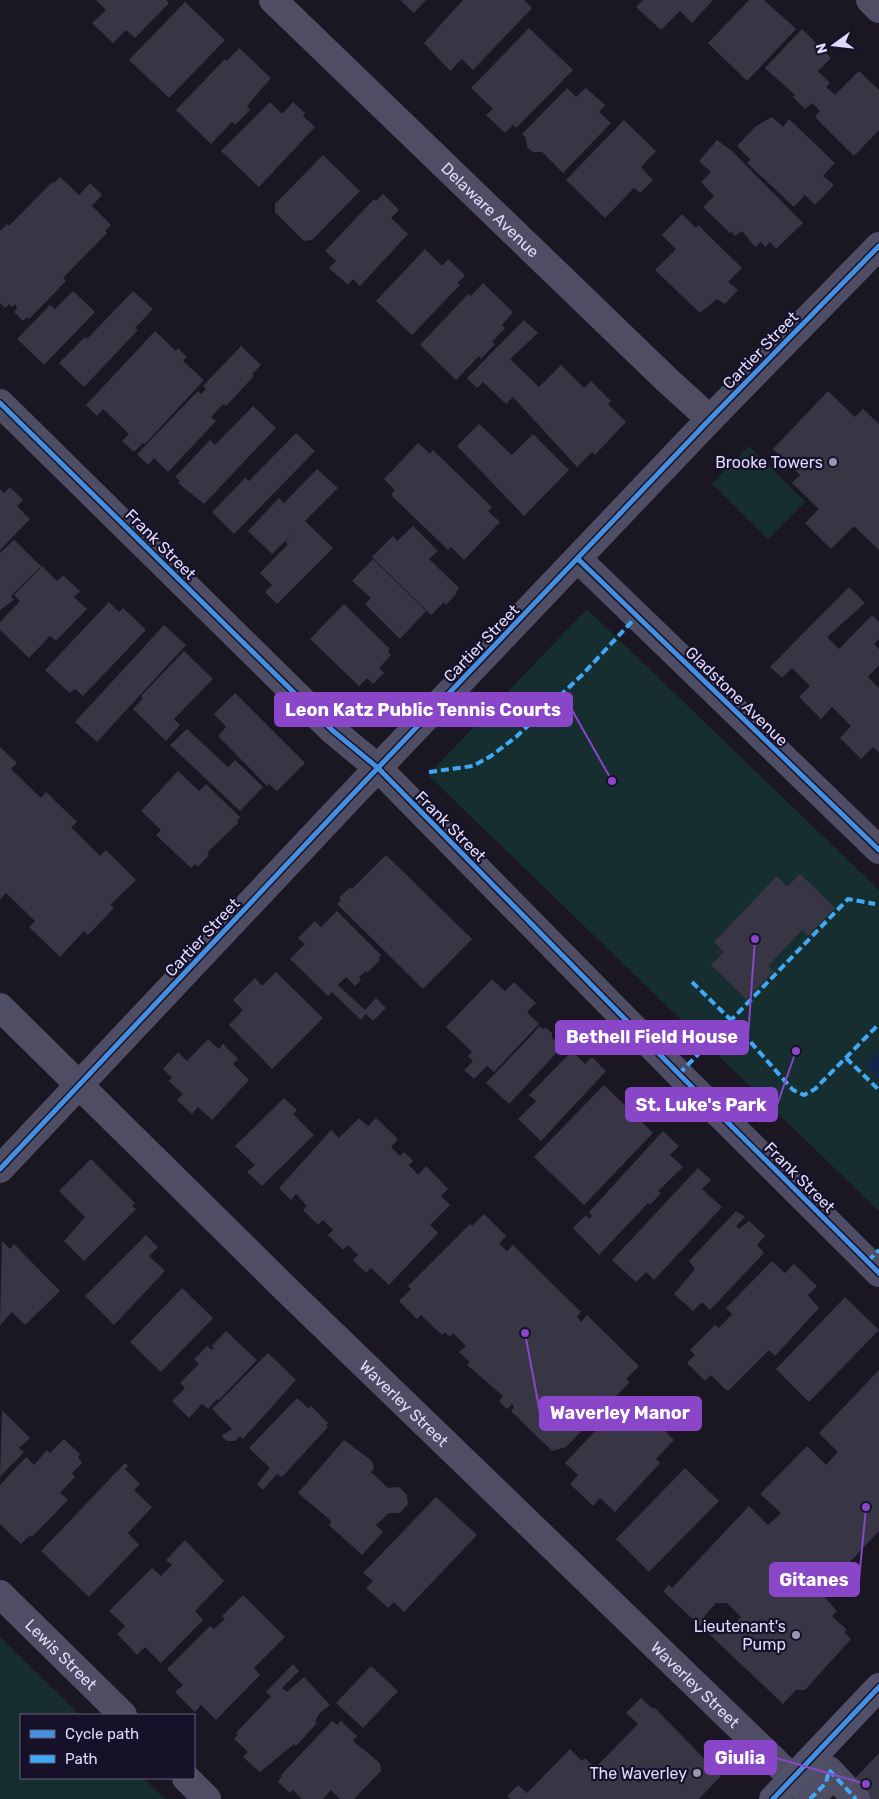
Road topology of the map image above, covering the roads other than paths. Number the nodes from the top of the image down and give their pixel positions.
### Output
1 (273, 0) edge
2 (870, 0) edge
3 (879, 9) edge
4 (879, 246) edge
5 (869, 273) edge
6 (0, 403) edge
7 (710, 419) junction
8 (578, 559) junction
9 (378, 768) junction
10 (879, 850) edge
11 (0, 1007) edge
12 (81, 1085) junction
13 (0, 1169) edge
14 (879, 1272) edge
15 (0, 1594) edge
16 (879, 1687) edge
17 (122, 1714) edge
18 (793, 1778) junction
19 (187, 1779) edge
20 (812, 1798) edge
21 (208, 1799) edge
22 (773, 1799) edge
23 (856, 1799) edge

1 - 7 street, Delaware Avenue
2 - 3 street
4 - 5 street, Cartier Street
5 - 7 street, Cartier Street
6 - 9 street, Frank Street
7 - 8 street, Cartier Street
8 - 9 street, Cartier Street
8 - 10 street, Gladstone Avenue
9 - 12 street, Cartier Street
9 - 14 street, Frank Street
11 - 12 street, Waverley Street
12 - 13 street, Cartier Street
12 - 18 street, Waverley Street
15 - 17 street, Lewis Street
16 - 18 main road
18 - 20 street, Waverley Street
18 - 22 main road
19 - 21 street
20 - 23 street, Waverley Street

